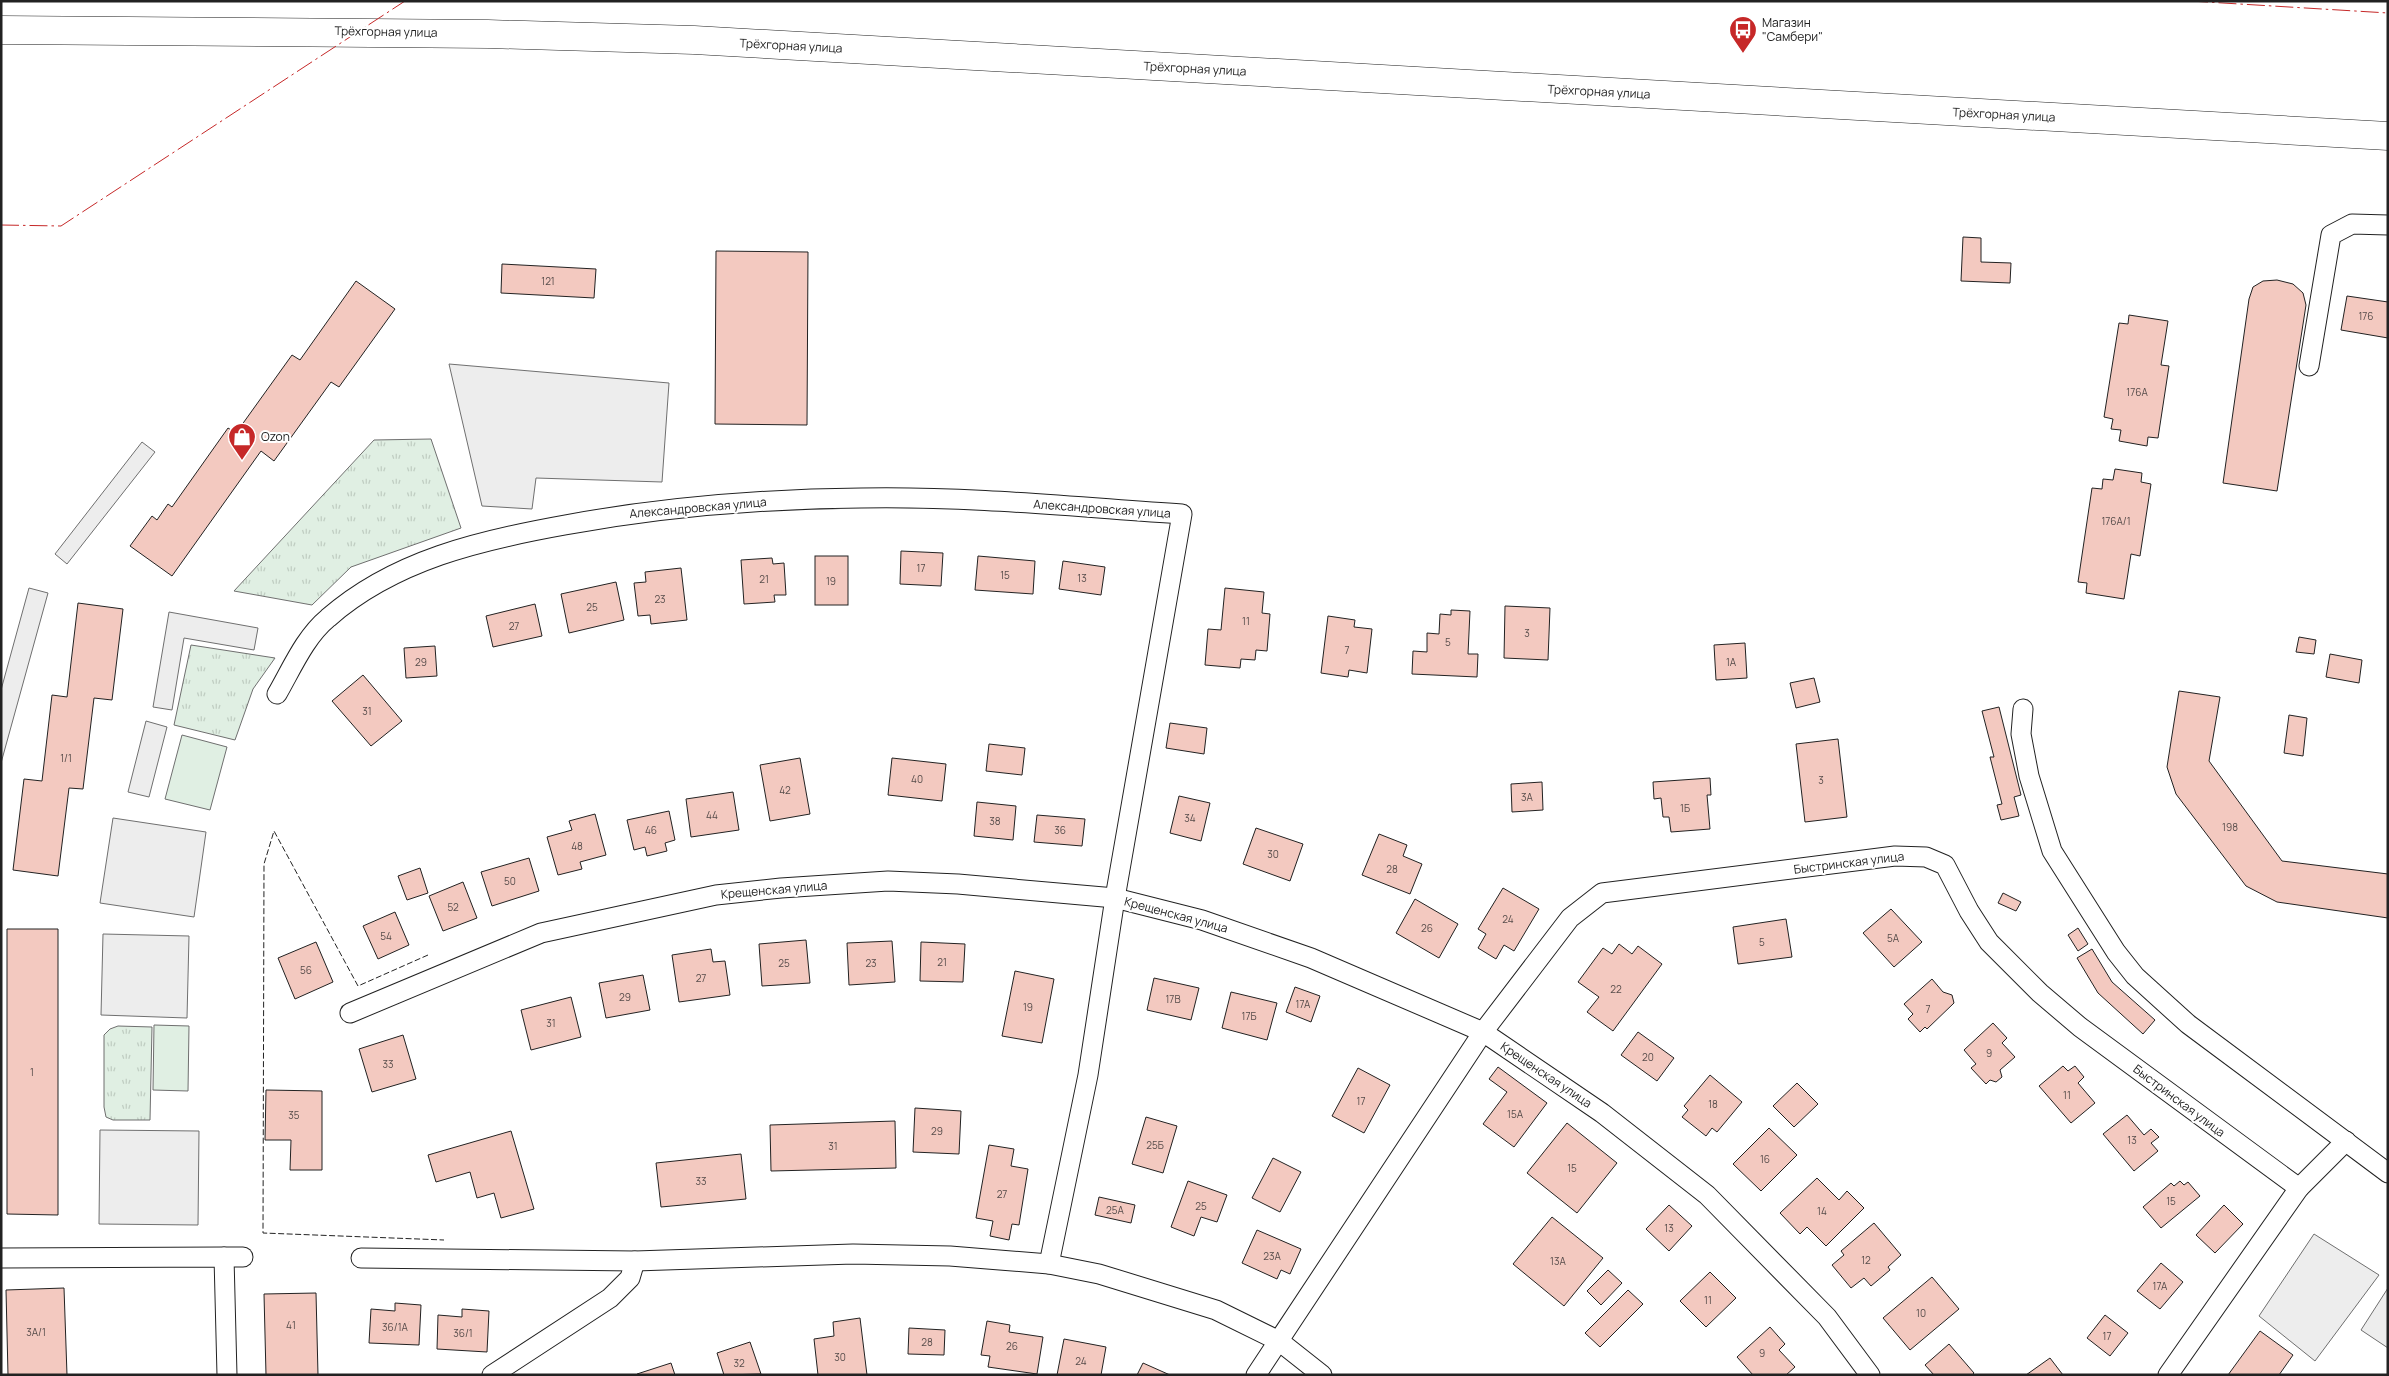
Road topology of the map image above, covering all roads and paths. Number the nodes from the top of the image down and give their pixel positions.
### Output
1 (1, 30) edge
2 (2388, 136) edge
3 (2388, 225) edge
4 (2309, 366) dead end
5 (276, 694) dead end
6 (2023, 709) dead end
7 (1115, 898) junction
8 (350, 1013) dead end
9 (1483, 1032) junction
10 (2346, 1140) junction
11 (2388, 1172) edge
12 (2299, 1188) junction
13 (1, 1258) edge
14 (361, 1258) dead end
15 (635, 1261) junction
16 (1049, 1264) junction
17 (1279, 1341) junction
18 (227, 1375) edge
19 (492, 1375) edge
20 (1256, 1375) edge
21 (1322, 1375) edge
22 (1870, 1375) edge
23 (2168, 1375) edge

1 - 2 highway, Трёхгорная улица
3 - 4 street
5 - 7 street, Александровская улица
6 - 10 street
7 - 8 street, Крещенская улица
7 - 9 street, Крещенская улица
7 - 16 street
9 - 12 street, Быстринская улица
9 - 17 street, Быстринская улица
9 - 22 street, Крещенская улица
10 - 11 street
10 - 12 street
12 - 23 street
13 - 18 street
14 - 15 street
15 - 16 street
15 - 19 street
16 - 17 street
17 - 20 street, Быстринская улица
17 - 21 street

